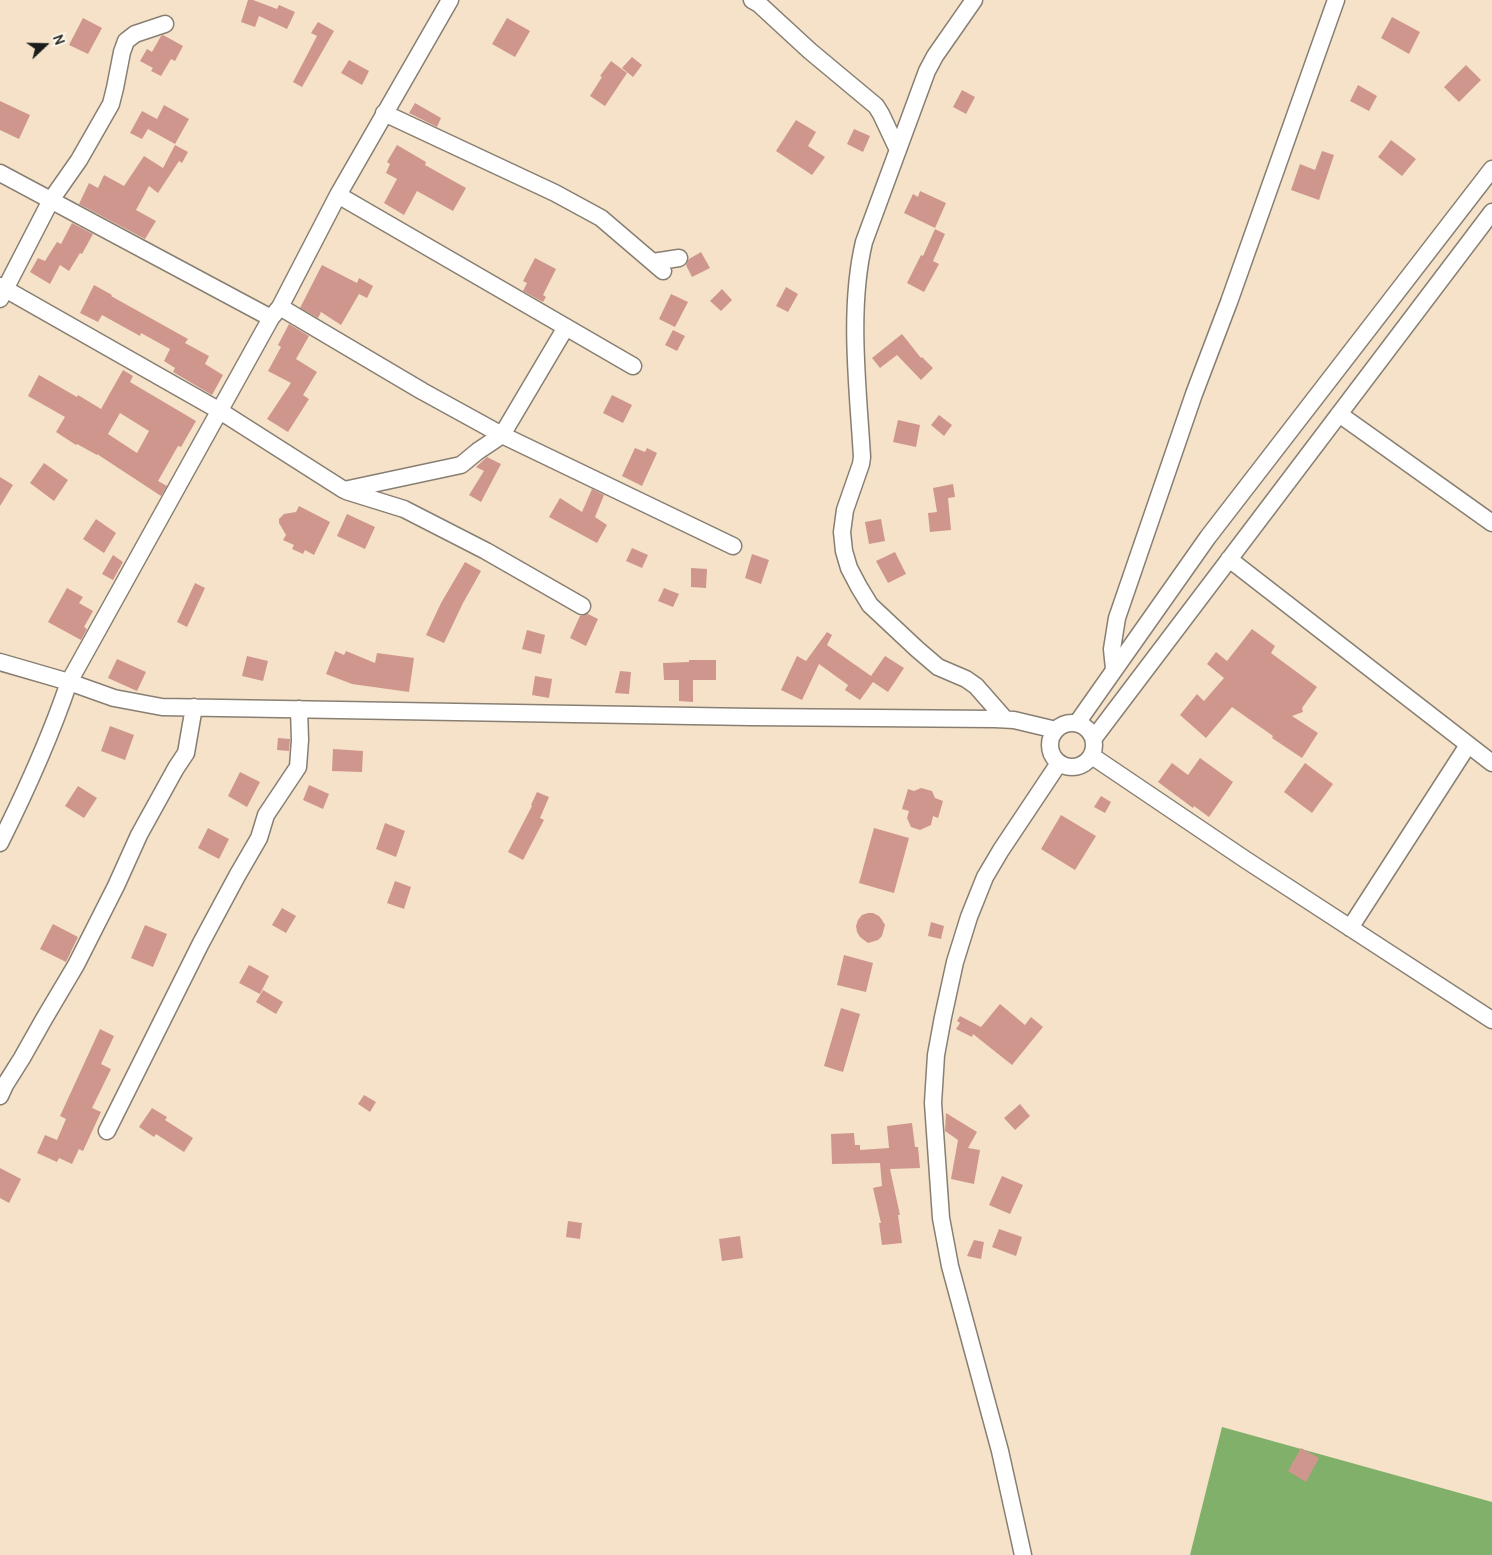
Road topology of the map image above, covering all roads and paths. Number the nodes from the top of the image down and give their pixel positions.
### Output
1 (450, 0) edge
2 (974, 0) edge
3 (1336, 0) edge
4 (757, 1) edge
5 (165, 24) dead end
6 (384, 114) junction
7 (898, 150) junction
8 (1492, 169) edge
9 (0, 173) edge
10 (338, 195) junction
11 (51, 200) junction
12 (1492, 212) edge
13 (679, 258) dead end
14 (2, 291) edge
15 (276, 313) junction
16 (566, 327) junction
17 (633, 366) dead end
18 (220, 411) junction
19 (1339, 414) junction
20 (502, 435) junction
21 (344, 490) junction
22 (1492, 523) edge
23 (733, 546) dead end
24 (1229, 559) junction
25 (582, 606) dead end
26 (0, 662) edge
27 (1114, 669) junction
28 (70, 682) junction
29 (194, 707) junction
30 (299, 709) junction
31 (1005, 719) junction
32 (1077, 723) junction
33 (1056, 730) junction
34 (1094, 738) junction
35 (1468, 745) junction
36 (1092, 756) junction
37 (1059, 763) junction
38 (1492, 764) edge
39 (0, 844) edge
40 (1350, 928) junction
41 (1492, 1020) edge
42 (0, 1096) edge
43 (107, 1130) dead end
44 (1022, 1555) edge

1 - 6 street
2 - 7 street
3 - 27 street
4 - 7 street
5 - 11 street
6 - 10 street
6 - 13 street
7 - 31 street
8 - 27 street
9 - 11 street
10 - 15 street
10 - 16 street
11 - 14 street
11 - 15 street
12 - 19 street
14 - 18 street
15 - 18 street
15 - 20 street
16 - 17 street
16 - 20 street
18 - 21 street
18 - 28 street
19 - 22 street
19 - 24 street
20 - 21 street
20 - 23 street
21 - 25 street
24 - 34 street
24 - 35 street
26 - 28 street
27 - 32 street
28 - 29 street
28 - 39 street
29 - 30 street
29 - 42 street
30 - 31 street
30 - 43 street
31 - 33 street
32 - 33 street
32 - 34 street
33 - 37 street
34 - 36 street
35 - 38 street
35 - 40 street
36 - 37 street
36 - 40 street
37 - 44 street
40 - 41 street

